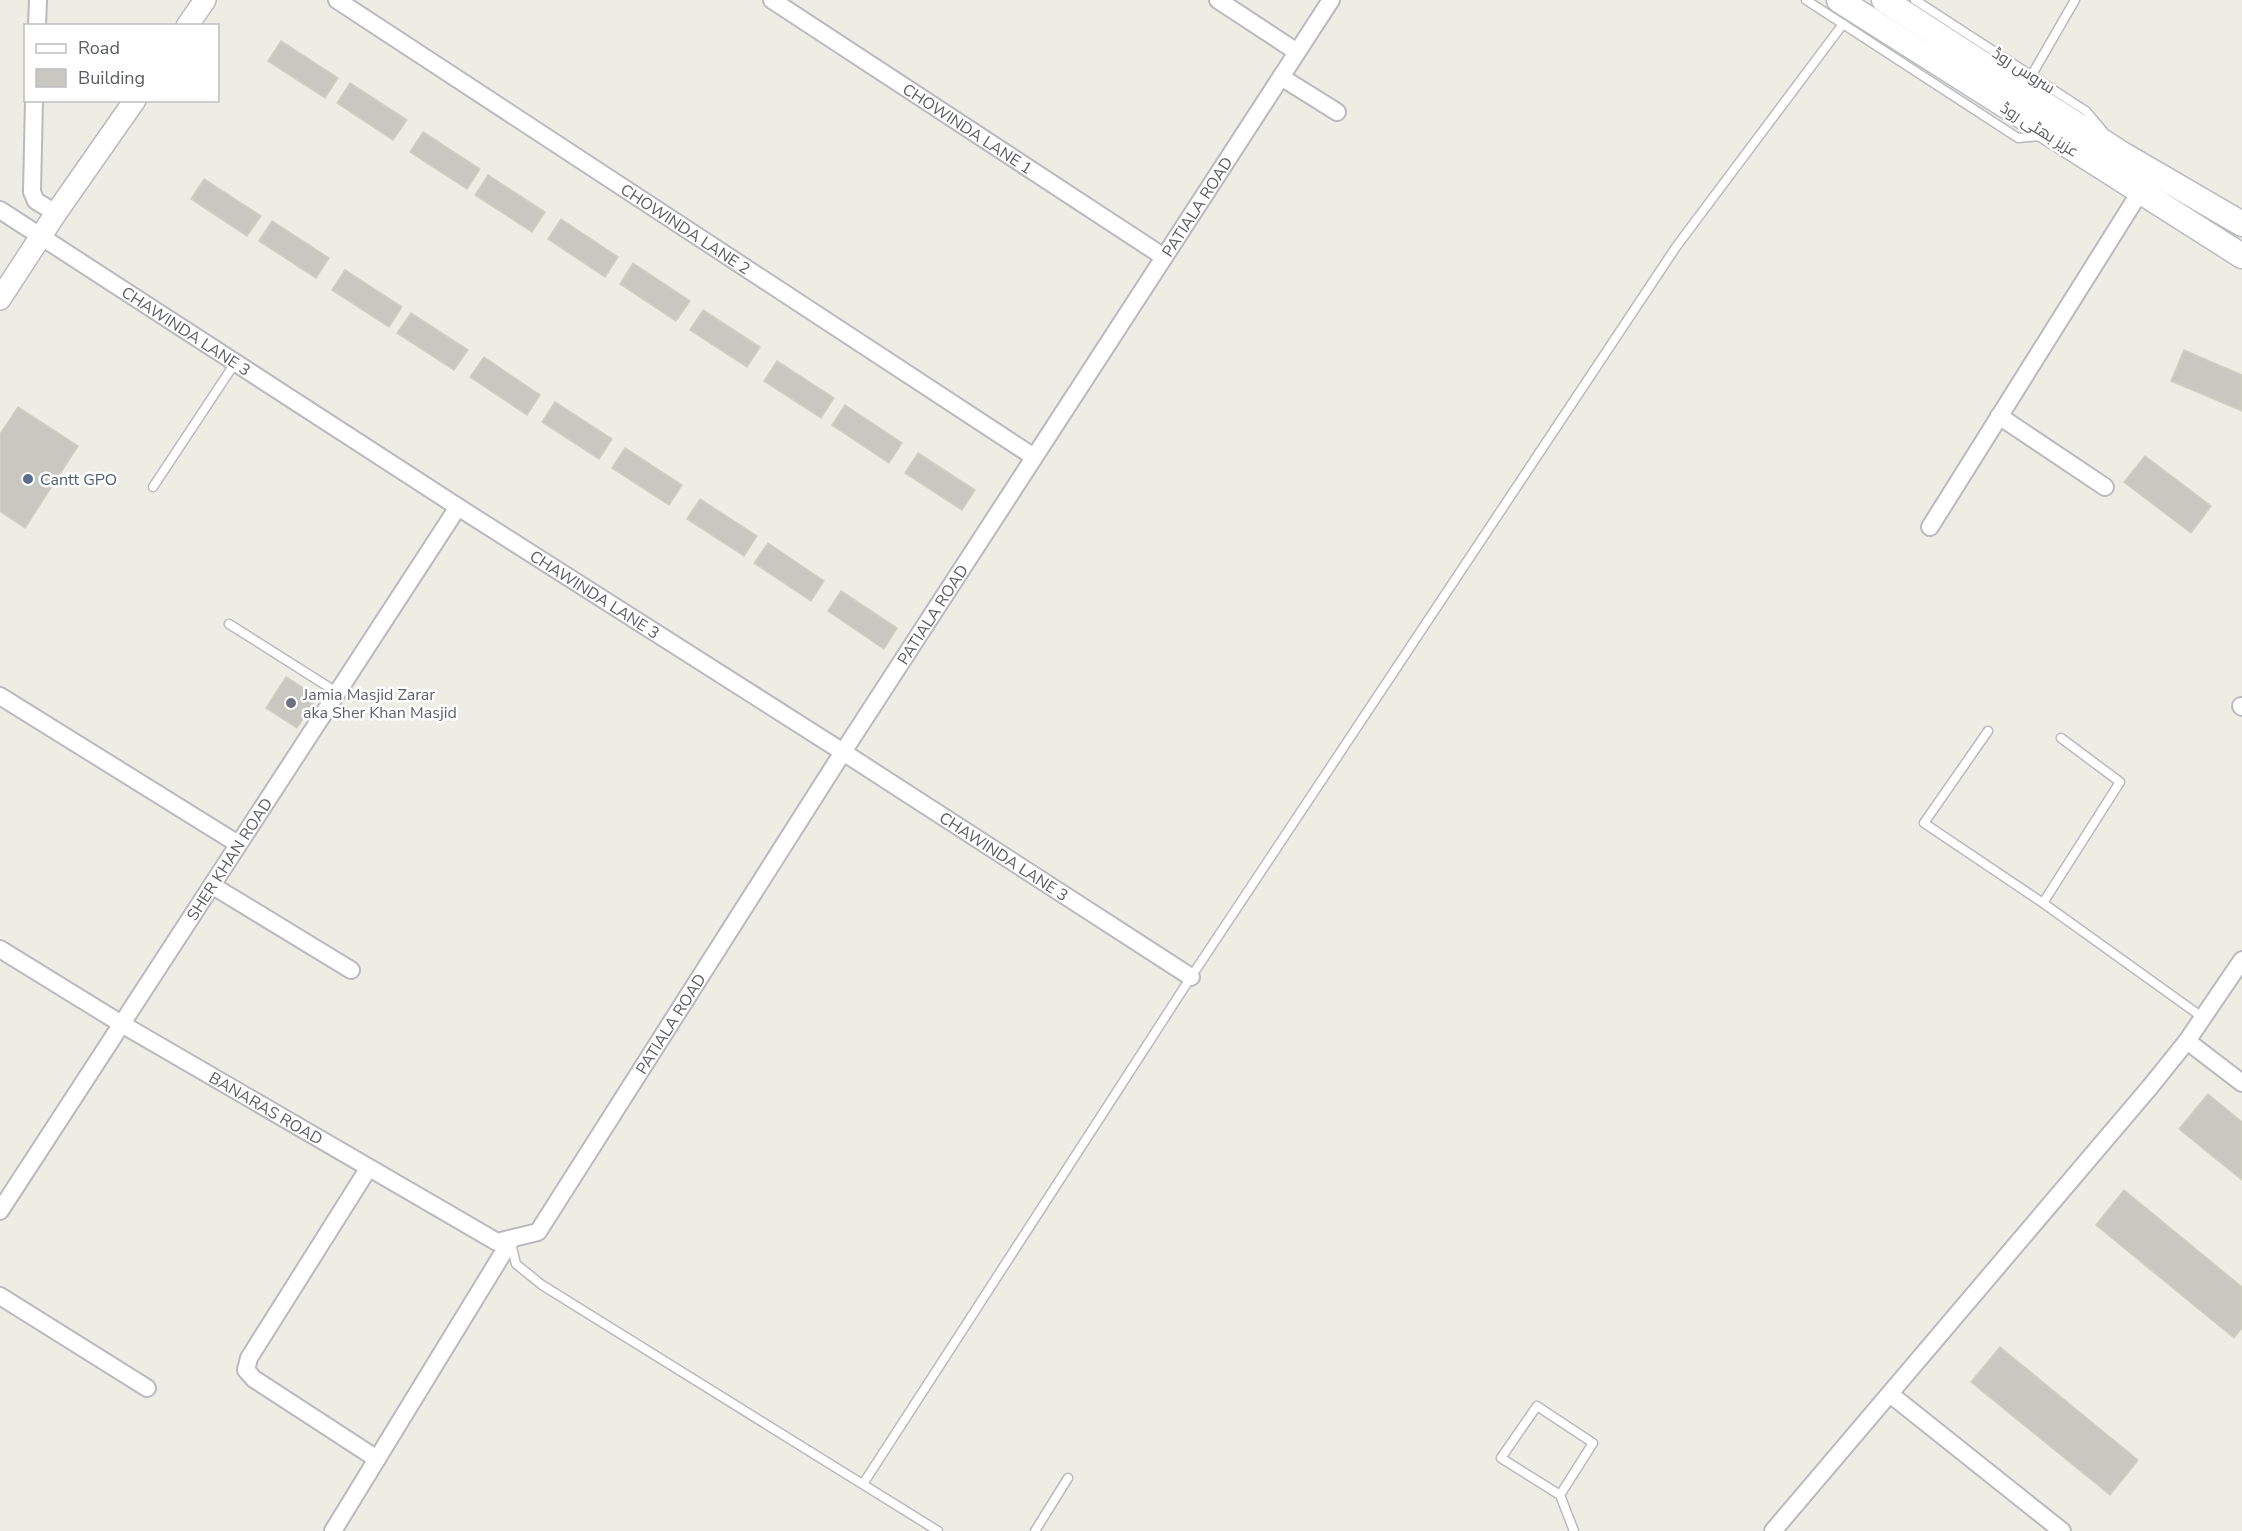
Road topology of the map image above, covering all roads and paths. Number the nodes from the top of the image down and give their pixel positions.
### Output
1 (38, 0) edge
2 (205, 0) edge
3 (337, 0) edge
4 (772, 0) edge
5 (1218, 0) edge
6 (1331, 0) edge
7 (1806, 0) edge
8 (1839, 0) edge
9 (1884, 0) edge
10 (1915, 0) edge
11 (2074, 0) edge
12 (37, 24) edge
13 (188, 24) edge
14 (1844, 24) junction
15 (1297, 52) junction
16 (1281, 77) junction
17 (2027, 82) junction
18 (34, 102) edge
19 (134, 102) edge
20 (1337, 112) dead end
21 (2048, 135) junction
22 (2140, 192) junction
23 (0, 210) edge
24 (56, 213) junction
25 (2242, 224) edge
26 (42, 237) junction
27 (2242, 256) edge
28 (1164, 257) junction
29 (0, 299) edge
30 (235, 363) junction
31 (1999, 416) junction
32 (1034, 457) junction
33 (153, 487) dead end
34 (2104, 487) dead end
35 (458, 507) junction
36 (1930, 527) dead end
37 (229, 624) dead end
38 (338, 693) junction
39 (0, 696) edge
40 (1988, 731) dead end
41 (2061, 738) dead end
42 (843, 752) junction
43 (238, 844) junction
44 (213, 886) junction
45 (2043, 903) junction
46 (0, 949) edge
47 (2242, 960) edge
48 (351, 970) dead end
49 (1191, 977) junction
50 (2202, 1017) junction
51 (120, 1023) junction
52 (2187, 1041) junction
53 (2242, 1083) edge
54 (368, 1169) junction
55 (0, 1210) edge
56 (538, 1232) joint
57 (511, 1240) junction
58 (0, 1296) edge
59 (147, 1388) dead end
60 (1890, 1394) junction
61 (377, 1459) junction
62 (1068, 1478) dead end
63 (863, 1484) junction
64 (1560, 1495) junction
65 (333, 1531) edge
66 (938, 1531) edge
67 (1035, 1531) edge
68 (1574, 1531) edge
69 (1773, 1531) edge
70 (2062, 1531) edge

1 - 12 street
2 - 13 street
3 - 32 street, CHOWINDA LANE 2
4 - 28 street, CHOWINDA LANE 1
5 - 15 street
6 - 15 street, PATIALA ROAD
7 - 14 lane
8 - 21 main road, عزیز بھٹی روڈ
9 - 17 main road, عزیز بھٹی روڈ
10 - 17 lane, سروس روڈ
11 - 17 lane
14 - 21 lane
14 - 49 lane
15 - 16 street, PATIALA ROAD
16 - 20 street
16 - 28 street, PATIALA ROAD
17 - 25 main road, عزیز بھٹی روڈ
18 - 24 street
19 - 24 street
21 - 22 main road, عزیز بھٹی روڈ
22 - 27 main road, عزیز بھٹی روڈ
22 - 31 street
23 - 26 street, CHAWINDA LANE 3
24 - 26 street
26 - 29 street
26 - 30 street, CHAWINDA LANE 3
28 - 32 street, PATIALA ROAD
30 - 33 lane
30 - 35 street, CHAWINDA LANE 3
31 - 34 street
31 - 36 street
32 - 42 street, PATIALA ROAD
35 - 38 street, SHER KHAN ROAD
35 - 42 street, CHAWINDA LANE 3
37 - 38 lane
38 - 43 street, SHER KHAN ROAD
39 - 43 street
40 - 45 lane
41 - 45 lane
42 - 49 street, CHAWINDA LANE 3
42 - 56 street, PATIALA ROAD
43 - 44 street, SHER KHAN ROAD
44 - 48 street
44 - 51 street, SHER KHAN ROAD
45 - 50 lane
46 - 51 street, BANARAS ROAD
47 - 50 street
49 - 63 lane
50 - 52 street
51 - 54 street, BANARAS ROAD
51 - 55 street, SHER KHAN ROAD
52 - 53 street
52 - 60 street
54 - 57 street, BANARAS ROAD
54 - 61 street
56 - 57 street, BANARAS ROAD
57 - 61 street
57 - 63 lane
58 - 59 street
60 - 69 street
60 - 70 street
61 - 65 street
62 - 67 lane
63 - 66 lane
64 - 64 lane
64 - 68 lane

